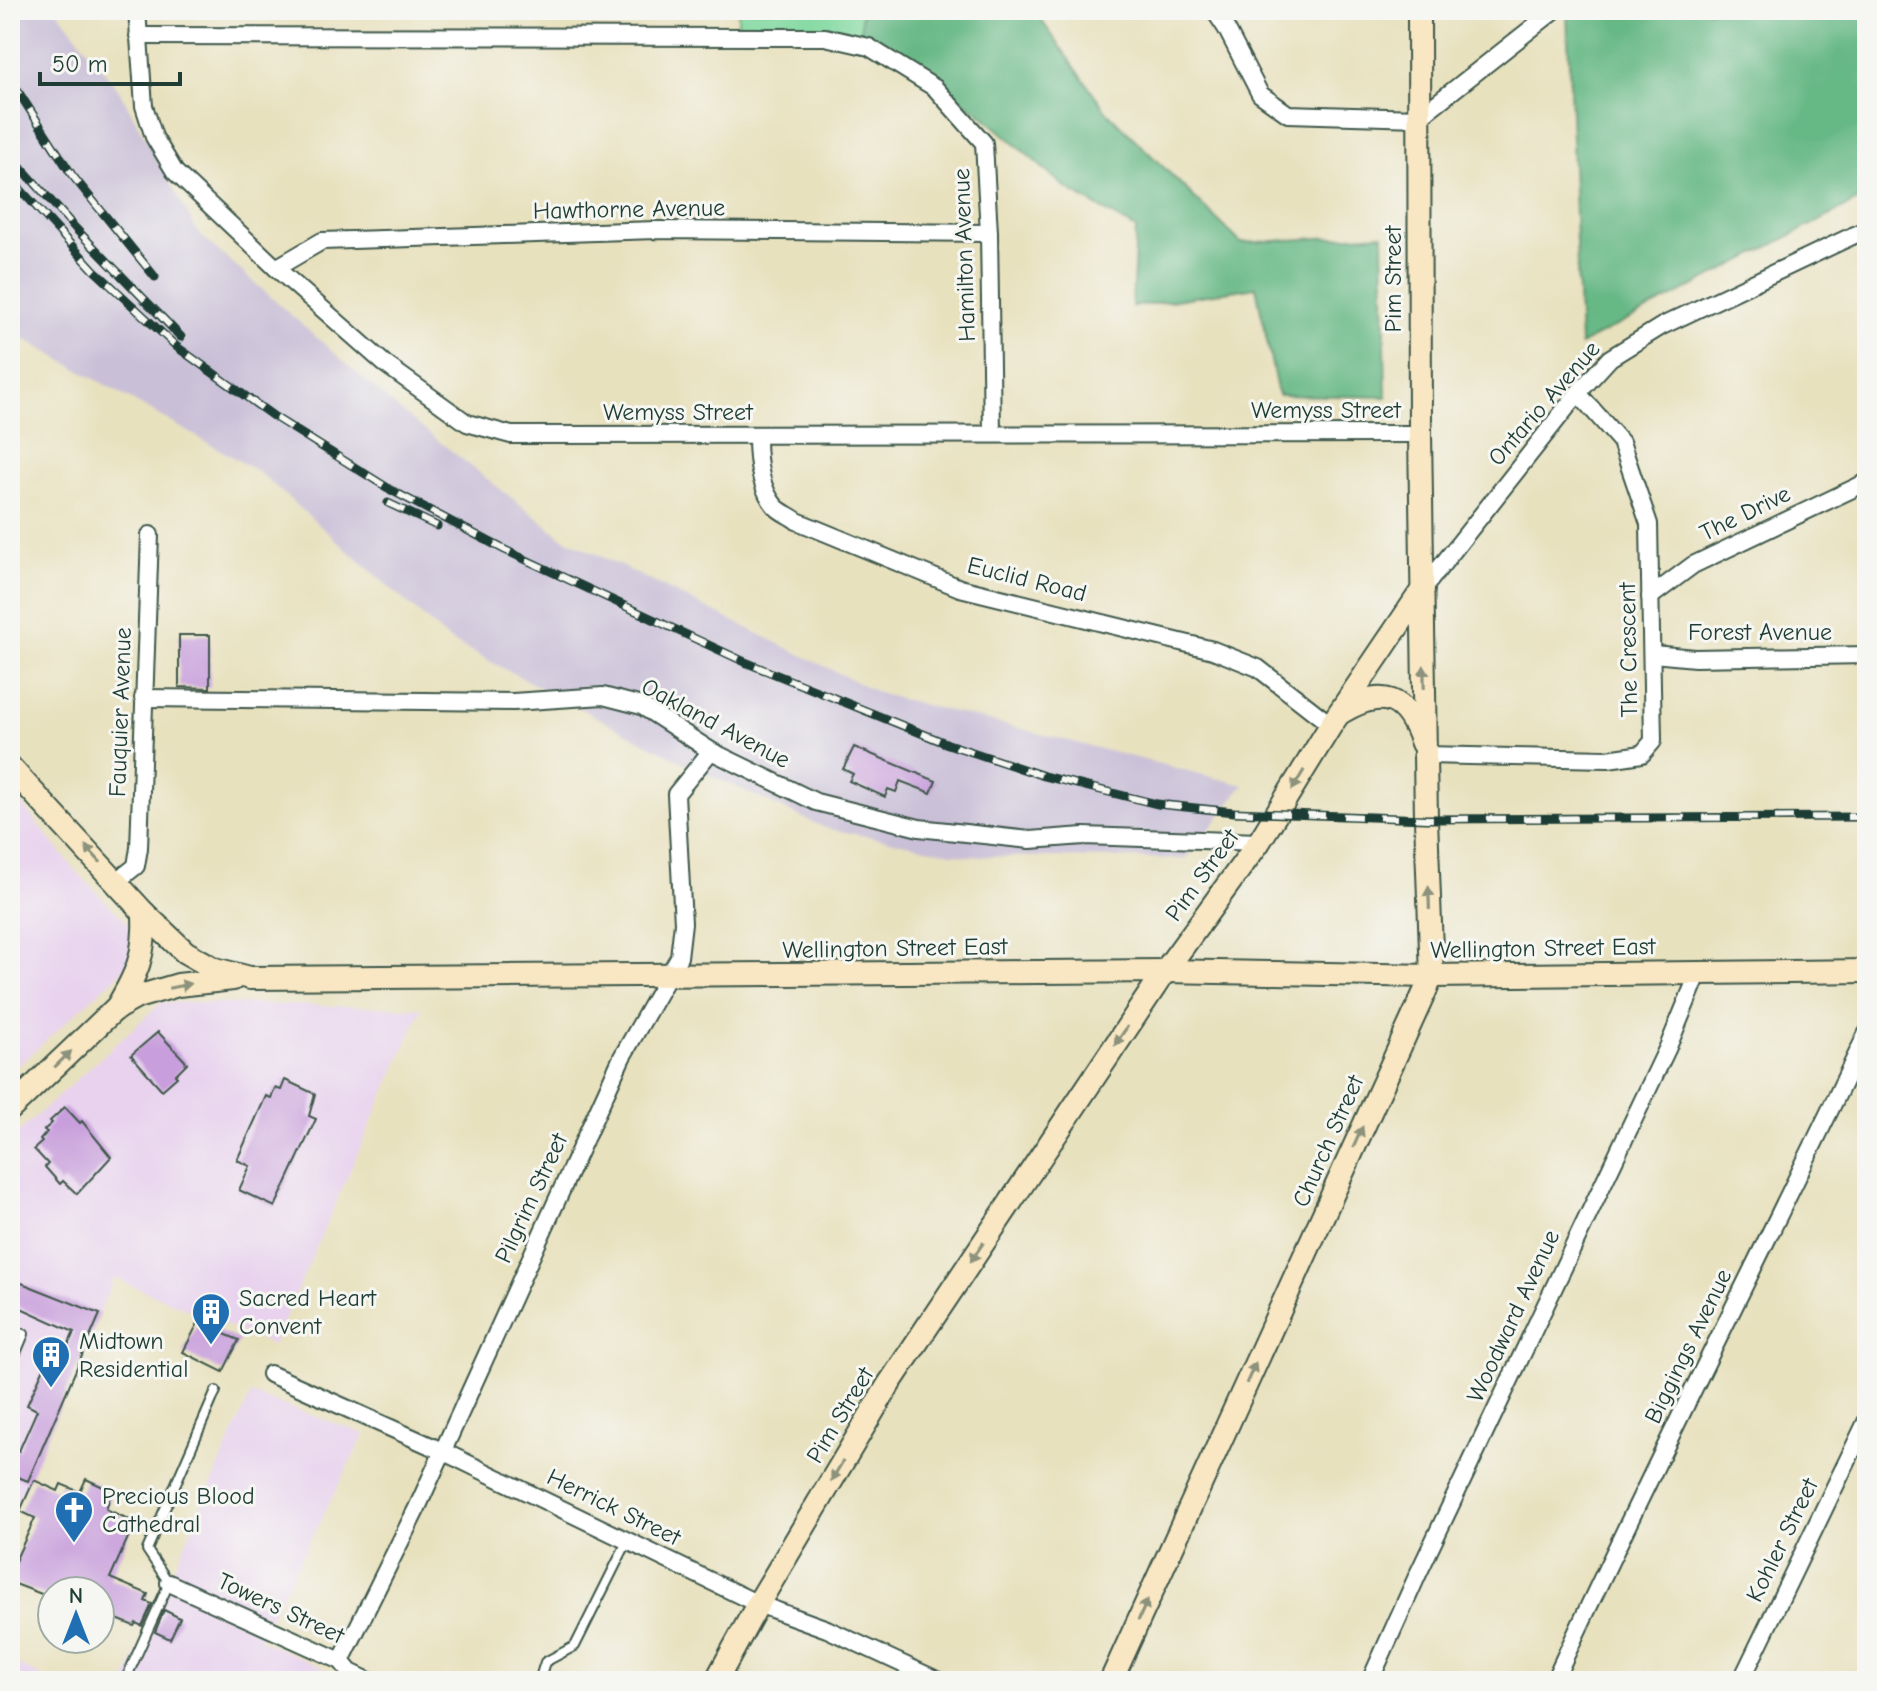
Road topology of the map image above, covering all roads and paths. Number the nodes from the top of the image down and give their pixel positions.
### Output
1 (137, 10) edge
2 (1214, 10) edge
3 (1419, 10) edge
4 (1555, 10) edge
5 (138, 36) junction
6 (1418, 118) junction
7 (1867, 229) edge
8 (989, 233) junction
9 (276, 268) junction
10 (1578, 393) junction
11 (992, 434) junction
12 (1420, 434) junction
13 (757, 437) junction
14 (1867, 482) edge
15 (150, 535) dead end
16 (1423, 589) junction
17 (1650, 597) junction
18 (1653, 654) junction
19 (1867, 655) edge
20 (143, 698) junction
21 (1335, 719) junction
22 (711, 751) junction
23 (1426, 755) junction
24 (10, 767) edge
25 (1259, 842) junction
26 (117, 881) junction
27 (144, 913) junction
28 (1165, 971) junction
29 (1867, 971) edge
30 (1699, 972) junction
31 (666, 976) junction
32 (1432, 976) junction
33 (250, 978) junction
34 (115, 1009) junction
35 (1867, 1033) edge
36 (10, 1109) edge
37 (10, 1329) edge
38 (10, 1367) edge
39 (270, 1374) dead end
40 (216, 1391) dead end
41 (1867, 1420) edge
42 (442, 1451) junction
43 (628, 1540) junction
44 (169, 1583) junction
45 (758, 1604) junction
46 (346, 1671) edge
47 (125, 1681) edge
48 (369, 1681) edge
49 (539, 1681) edge
50 (716, 1681) edge
51 (939, 1681) edge
52 (1111, 1681) edge
53 (1370, 1681) edge
54 (1554, 1681) edge
55 (1741, 1681) edge

1 - 5 street
2 - 6 street
3 - 6 main road, Pim Street
4 - 6 street
5 - 8 street, Hamilton Avenue
5 - 9 street, Wemyss Street
6 - 12 main road, Pim Street
7 - 10 street, Ontario Avenue
8 - 9 street, Hawthorne Avenue
8 - 11 street, Hamilton Avenue
9 - 13 street, Wemyss Street
10 - 16 street, Ontario Avenue
10 - 17 street, The Crescent
11 - 12 street, Wemyss Street
11 - 13 street, Wemyss Street
12 - 16 main road, Pim Street
13 - 21 street, Euclid Road
14 - 17 street, The Drive
15 - 20 street, Fauquier Avenue
16 - 21 main road, Pim Street
23 -> 16 main road, Church Street
17 - 18 street, The Crescent
18 - 19 street, Forest Avenue
18 - 23 street, The Crescent
20 - 22 street, Oakland Avenue
20 - 26 street, Fauquier Avenue
21 - 23 main road
21 -> 25 main road, Pim Street
22 - 25 street, Oakland Avenue
22 - 31 street, Pilgrim Street
32 -> 23 main road, Church Street
26 -> 24 main road, Wellington Street East
25 - 28 main road, Pim Street
26 - 27 main road, Wellington Street East
27 - 33 main road, Wellington Street East
27 - 34 main road
28 - 31 main road, Wellington Street East
28 - 32 main road, Wellington Street East
28 -> 45 main road, Pim Street
29 - 30 main road, Wellington Street East
30 - 32 main road, Wellington Street East
30 - 53 street, Woodward Avenue
31 - 33 main road, Wellington Street East
31 - 42 street, Pilgrim Street
52 -> 32 main road, Church Street
34 -> 33 main road
36 -> 34 main road
35 - 54 street, Biggings Avenue
37 - 38 lane
39 - 42 street, Herrick Street
40 - 44 lane
41 - 55 street, Kohler Street
42 - 43 street, Herrick Street
42 - 46 street, Pilgrim Street
43 - 45 street, Herrick Street
43 - 49 lane
44 - 46 street, Towers Street
44 - 47 lane
45 - 50 main road, Pim Street
45 - 51 street, Herrick Street
46 - 48 street, Towers Street

